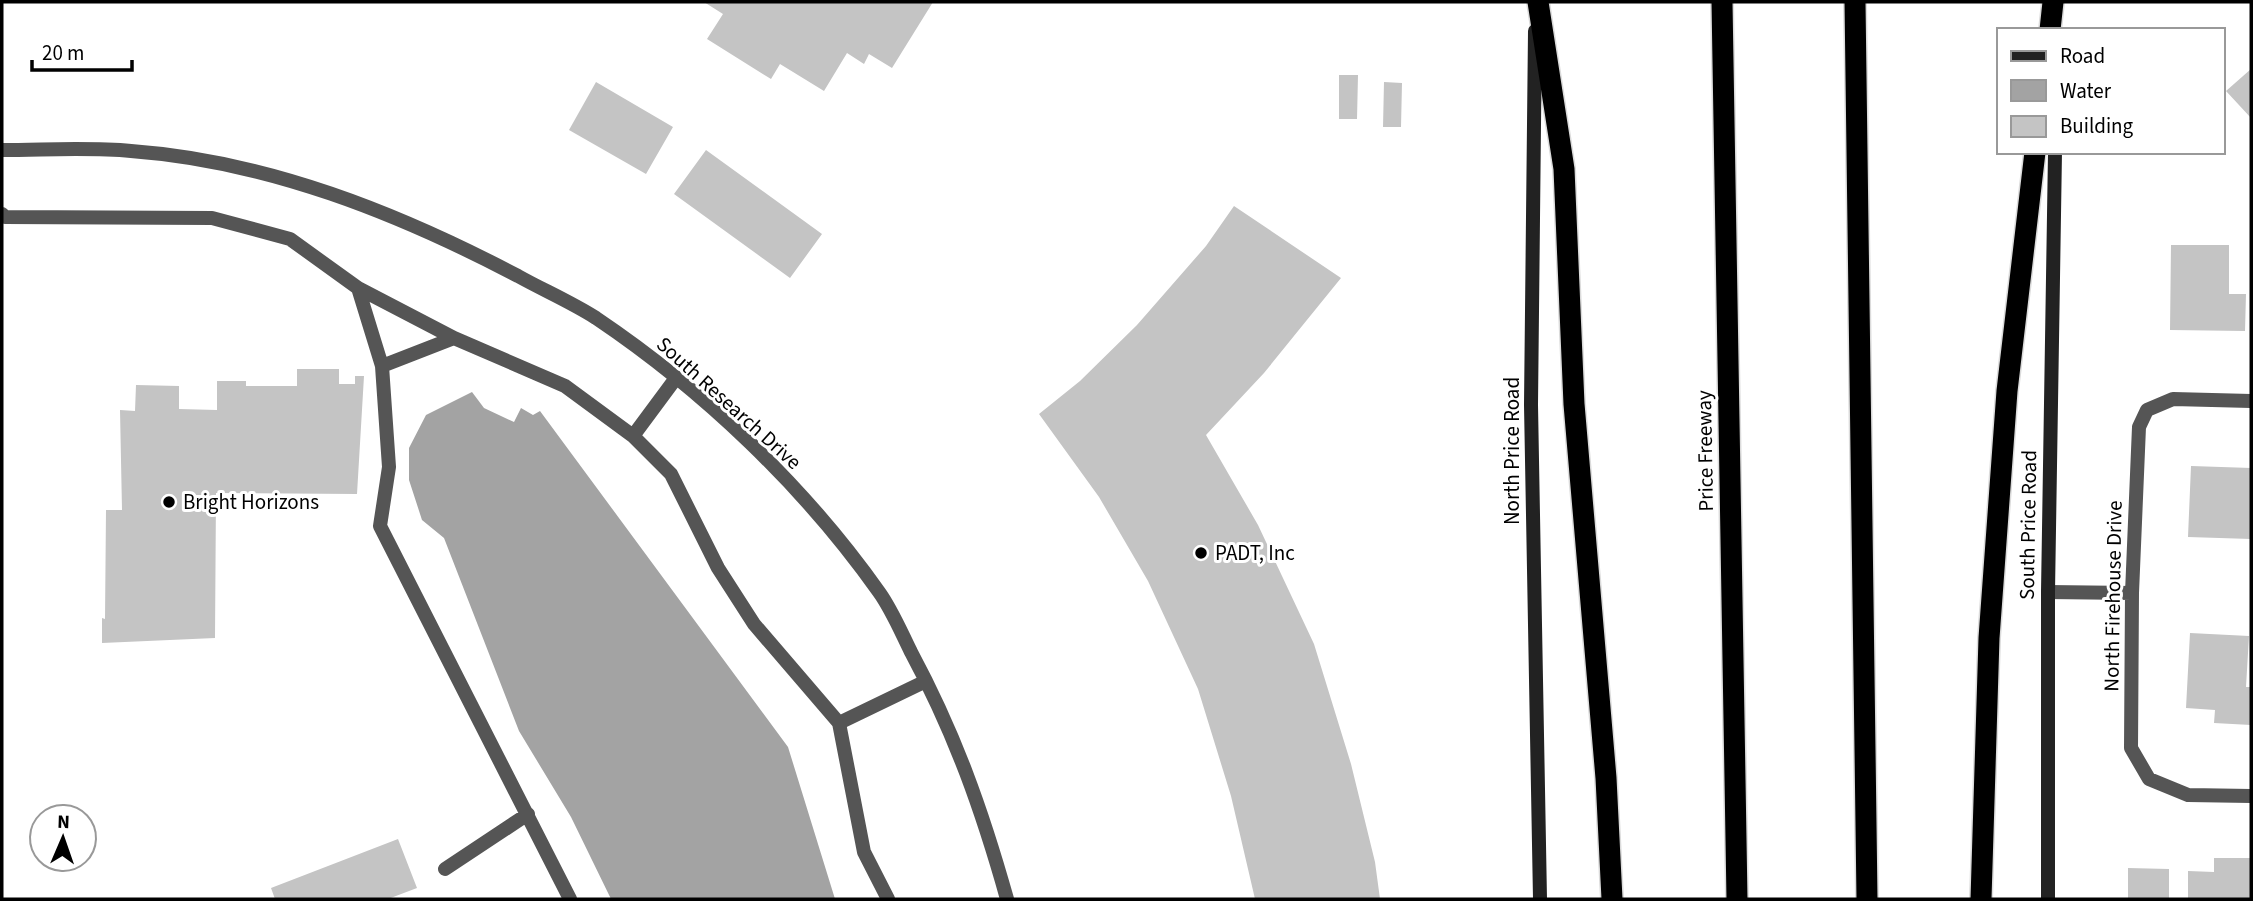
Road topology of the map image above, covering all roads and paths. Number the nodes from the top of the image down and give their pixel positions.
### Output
1 (1537, 2) edge
2 (1722, 2) edge
3 (1856, 2) edge
4 (2053, 2) edge
5 (2051, 28) edge
6 (2, 150) edge
7 (2035, 154) edge
8 (2055, 154) edge
9 (2, 214) edge
10 (358, 288) junction
11 (454, 338) junction
12 (382, 366) junction
13 (676, 378) junction
14 (2251, 401) edge
15 (633, 436) junction
16 (2048, 592) junction
17 (2132, 593) junction
18 (926, 681) junction
19 (839, 723) junction
20 (2251, 796) edge
21 (528, 814) junction
22 (445, 869) dead end
23 (570, 899) edge
24 (888, 899) edge
25 (1007, 899) edge
26 (1540, 899) edge
27 (1612, 899) edge
28 (1737, 899) edge
29 (1867, 899) edge
30 (1981, 899) edge
31 (2048, 899) edge

1 - 26 main road, North Price Road
1 - 27 highway
2 - 28 highway, Price Freeway
3 - 29 highway
4 - 5 highway
6 - 13 street, South Research Drive
7 - 30 highway
8 - 16 main road, South Price Road
9 - 10 street
10 - 11 street
10 - 12 street
11 - 12 street
11 - 15 street
12 - 21 street
13 - 15 street
13 - 18 street, South Research Drive
14 - 17 street, North Firehouse Drive
15 - 19 street
16 - 17 street
16 - 31 main road, South Price Road
17 - 20 street, North Firehouse Drive
18 - 19 street
18 - 25 street, South Research Drive
19 - 24 street
21 - 22 street
21 - 23 street

